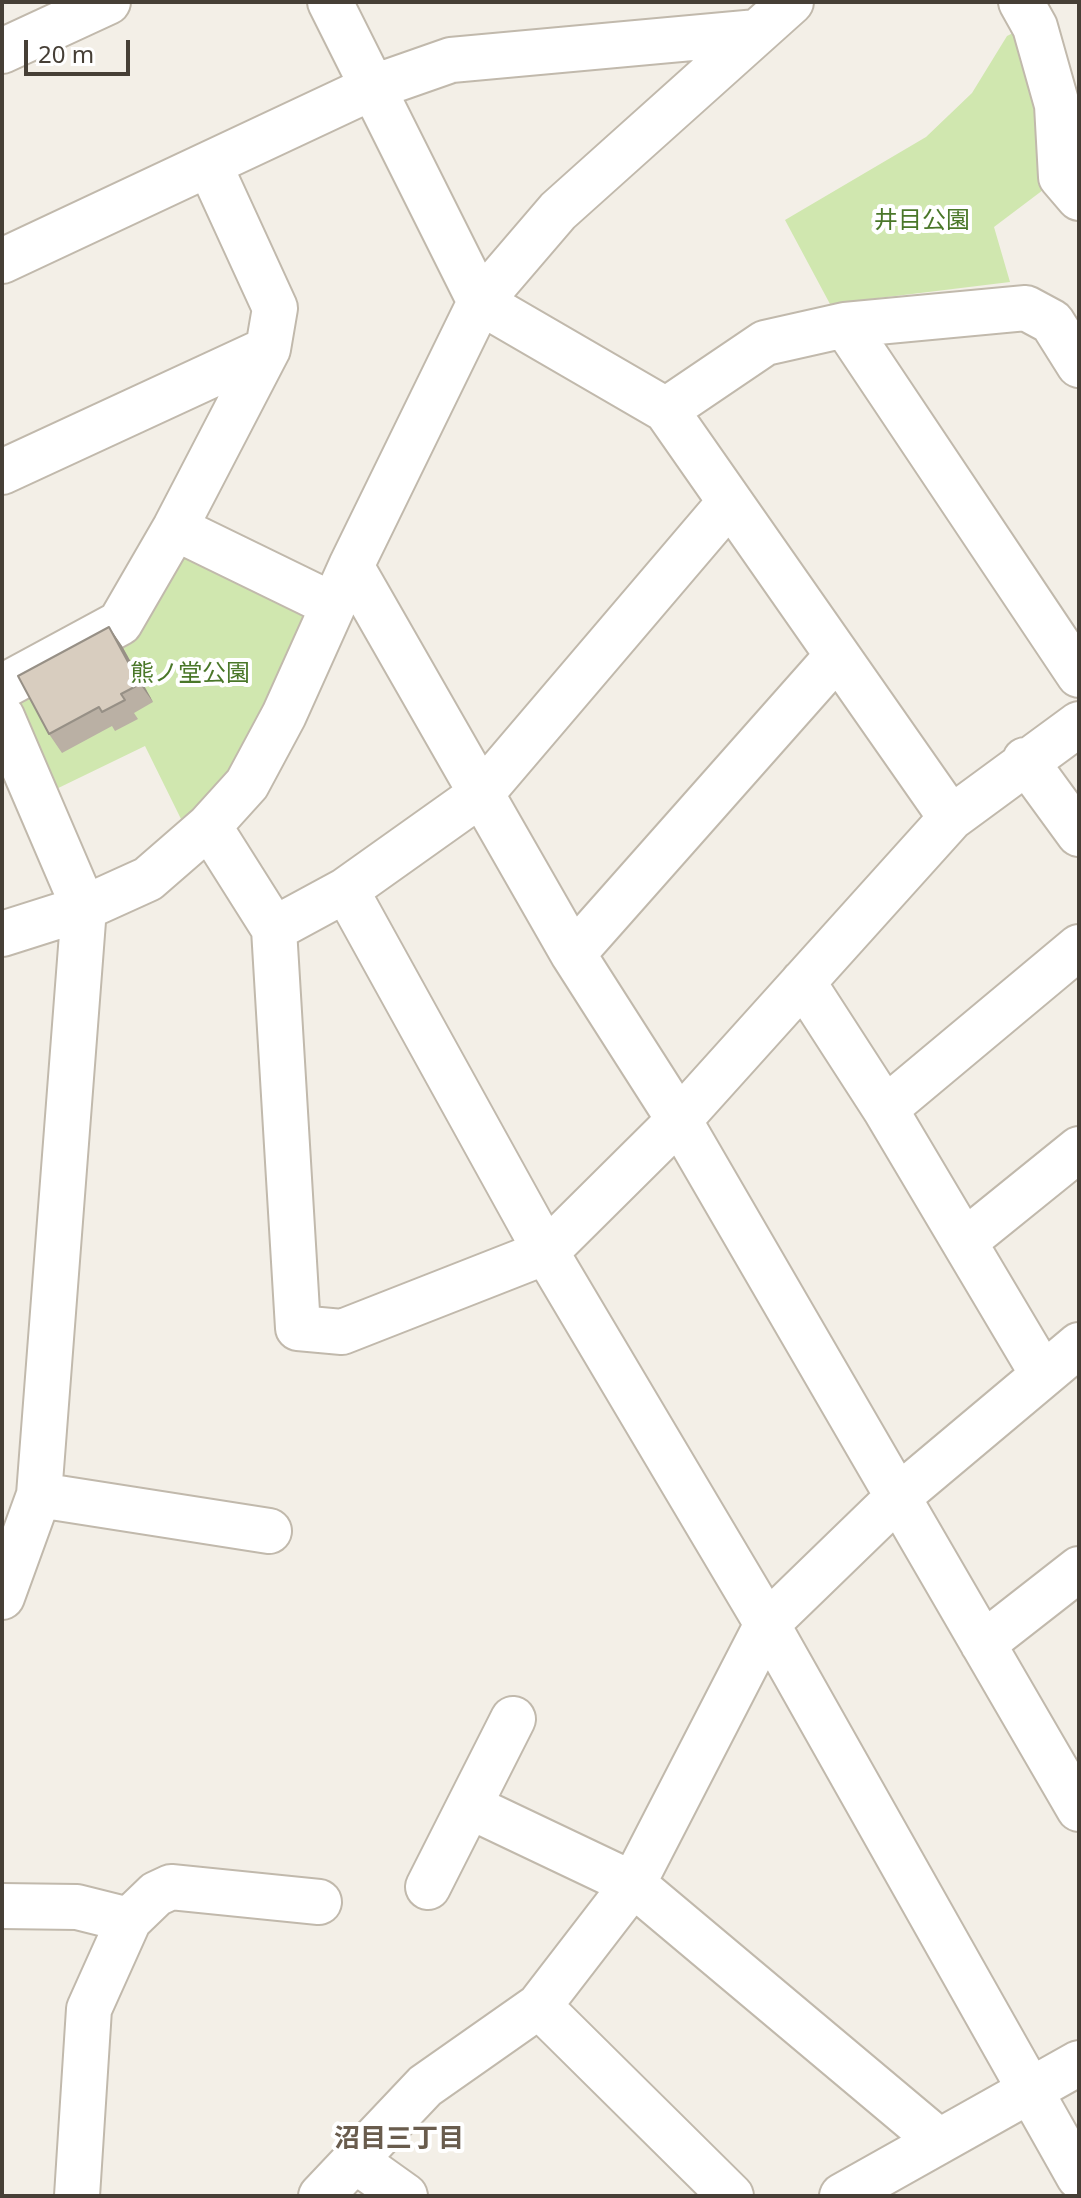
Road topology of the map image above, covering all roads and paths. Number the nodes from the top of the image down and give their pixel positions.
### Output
1 (108, 2) edge
2 (330, 2) edge
3 (791, 2) edge
4 (1021, 2) edge
5 (757, 32) junction
6 (2, 51) edge
7 (371, 88) junction
8 (209, 164) junction
9 (1079, 198) edge
10 (2, 261) edge
11 (480, 302) junction
12 (845, 325) junction
13 (268, 349) junction
14 (1079, 365) edge
15 (666, 410) junction
16 (2, 472) edge
17 (729, 503) junction
18 (175, 528) junction
19 (351, 566) junction
20 (333, 605) junction
21 (837, 656) junction
22 (1079, 675) edge
23 (2, 687) edge
24 (2, 717) edge
25 (1079, 724) edge
26 (1025, 760) junction
27 (481, 794) junction
28 (951, 818) junction
29 (209, 826) junction
30 (1079, 834) edge
31 (346, 890) junction
32 (84, 908) junction
33 (274, 929) junction
34 (2, 934) edge
35 (1079, 947) edge
36 (573, 954) junction
37 (803, 982) junction
38 (885, 1109) junction
39 (679, 1120) junction
40 (1079, 1149) edge
41 (964, 1242) junction
42 (546, 1252) junction
43 (1079, 1345) edge
44 (1043, 1375) junction
45 (39, 1495) junction
46 (898, 1497) junction
47 (269, 1531) dead end
48 (1079, 1569) edge
49 (2, 1597) edge
50 (767, 1624) junction
51 (983, 1644) junction
52 (513, 1719) dead end
53 (471, 1807) junction
54 (1079, 1809) edge
55 (633, 1884) junction
56 (428, 1887) dead end
57 (319, 1902) dead end
58 (2, 1906) edge
59 (129, 1920) junction
60 (539, 2006) junction
61 (1079, 2063) edge
62 (1030, 2091) junction
63 (939, 2141) junction
64 (356, 2161) junction
65 (1079, 2177) edge
66 (77, 2196) edge
67 (321, 2196) edge
68 (405, 2196) edge
69 (731, 2196) edge
70 (842, 2196) edge

1 - 6 street
2 - 7 street
3 - 5 street
4 - 9 street
5 - 7 street
5 - 11 street
7 - 8 street
7 - 11 street
8 - 10 street
8 - 13 street
11 - 15 street
11 - 19 street
12 - 14 street
12 - 15 street
12 - 22 street
13 - 16 street
13 - 18 street
15 - 17 street
17 - 21 street
17 - 27 street
18 - 20 street
18 - 23 street
19 - 20 street
19 - 27 street
20 - 29 street
21 - 28 street
21 - 36 street
24 - 32 street
25 - 26 street
26 - 28 street
26 - 30 street
27 - 31 street
27 - 36 street
28 - 37 street
29 - 32 street
29 - 33 street
31 - 33 street
31 - 42 street
32 - 34 street
32 - 45 street
33 - 42 street
35 - 38 street
36 - 39 street
37 - 38 street
37 - 39 street
38 - 41 street
39 - 42 street
39 - 46 street
40 - 41 street
41 - 44 street
42 - 50 street
43 - 44 street
44 - 46 street
45 - 47 street
45 - 49 street
46 - 50 street
46 - 51 street
48 - 51 street
50 - 55 street
50 - 62 street
51 - 54 street
52 - 53 street
53 - 55 street
53 - 56 street
55 - 60 street
55 - 63 street
57 - 59 street
58 - 59 street
59 - 66 street
60 - 64 street
60 - 69 street
61 - 62 street
62 - 63 street
62 - 65 street
63 - 70 street
64 - 67 street
64 - 68 street

